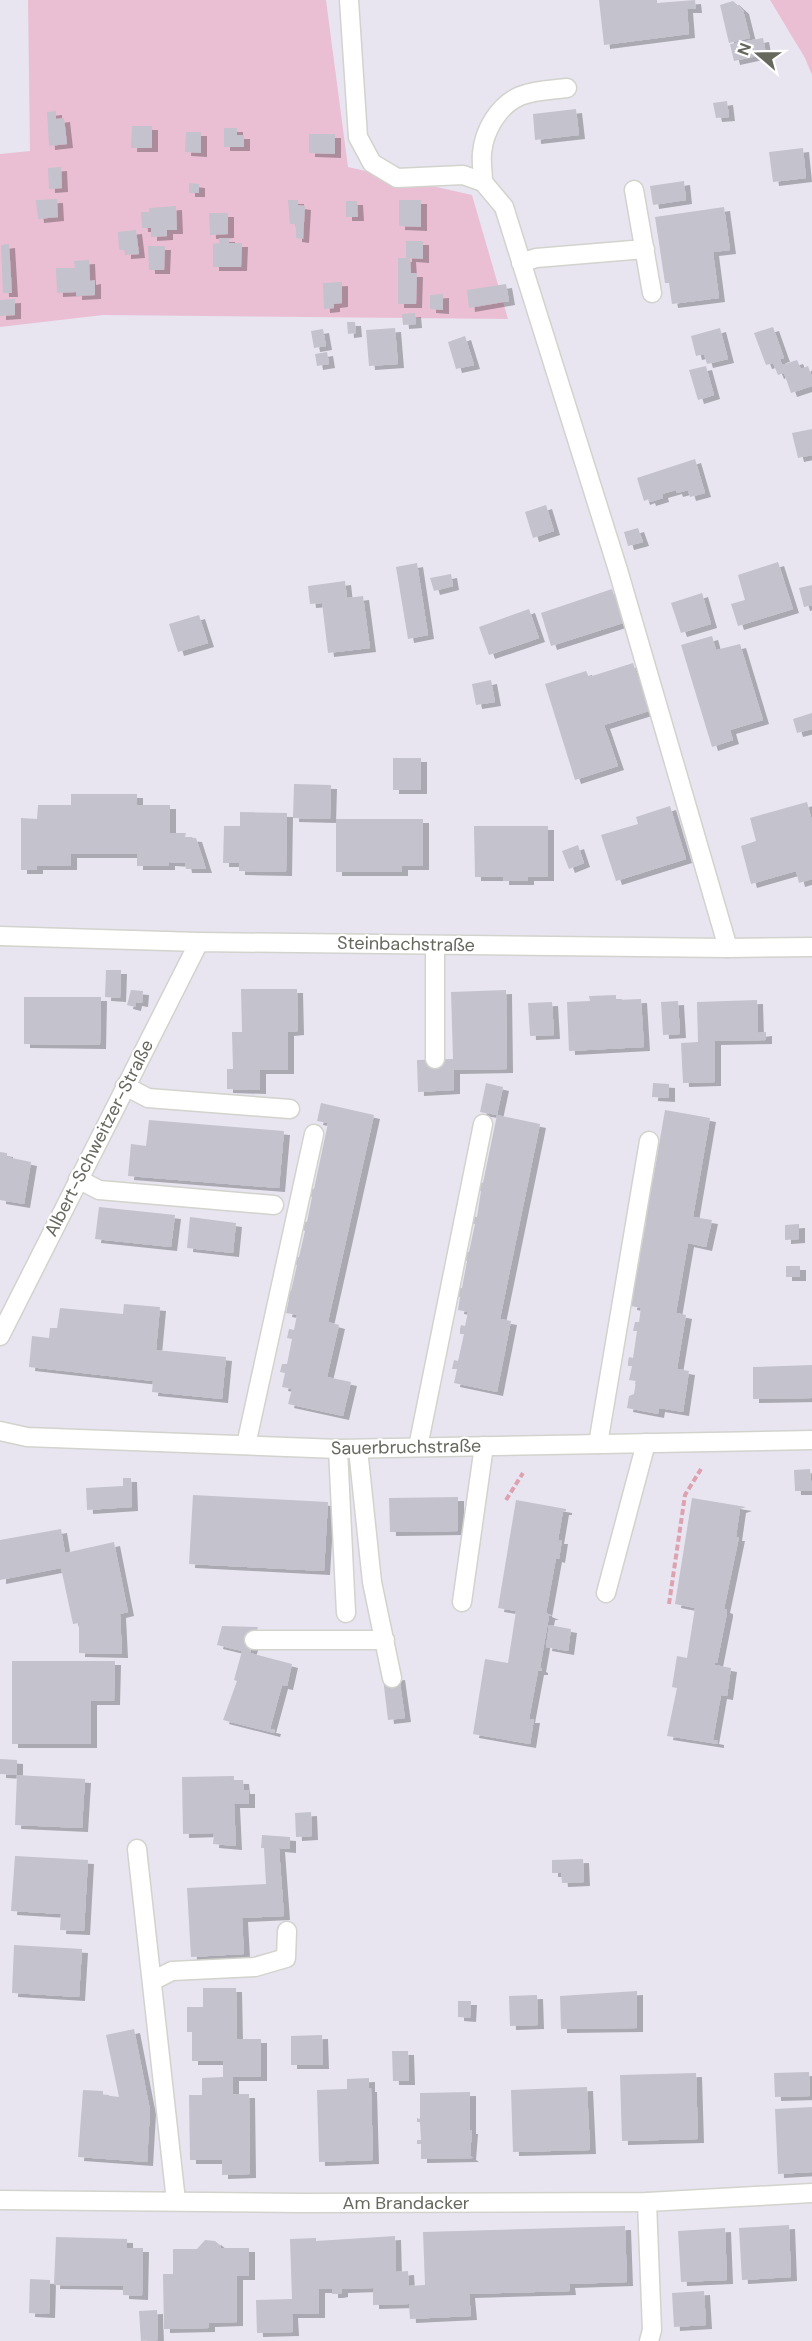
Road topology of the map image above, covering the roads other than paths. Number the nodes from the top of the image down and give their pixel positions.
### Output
1 (349, 0) edge
2 (567, 88) dead end
3 (483, 182) junction
4 (634, 190) dead end
5 (645, 249) junction
6 (521, 263) junction
7 (652, 293) dead end
8 (0, 936) edge
9 (199, 942) junction
10 (435, 945) junction
11 (812, 947) edge
12 (728, 948) junction
13 (435, 1059) dead end
14 (125, 1086) junction
15 (290, 1109) dead end
16 (483, 1124) dead end
17 (314, 1134) dead end
18 (649, 1141) dead end
19 (78, 1179) junction
20 (274, 1205) dead end
21 (8, 1302) edge
22 (0, 1336) edge
23 (0, 1431) edge
24 (812, 1440) edge
25 (646, 1443) junction
26 (598, 1444) junction
27 (246, 1445) junction
28 (484, 1446) junction
29 (418, 1448) junction
30 (338, 1449) junction
31 (358, 1449) junction
32 (606, 1593) dead end
33 (462, 1602) dead end
34 (346, 1613) dead end
35 (254, 1640) dead end
36 (385, 1640) junction
37 (392, 1678) dead end
38 (137, 1849) dead end
39 (287, 1931) dead end
40 (152, 1981) junction
41 (812, 2193) edge
42 (0, 2200) edge
43 (176, 2202) junction
44 (647, 2202) junction
45 (649, 2341) edge

1 - 3 street
2 - 3 street
3 - 6 street
4 - 5 street
5 - 6 street
5 - 7 street
6 - 12 street
8 - 9 street, Steinbachstraße
9 - 10 street, Steinbachstraße
9 - 14 street, Albert-Schweitzer-Straße
10 - 12 street, Steinbachstraße
10 - 13 street
11 - 12 street, Steinbachstraße
14 - 15 street
14 - 19 street, Albert-Schweitzer-Straße
16 - 29 street
17 - 27 street
18 - 26 street
19 - 20 street
19 - 21 street, Albert-Schweitzer-Straße
21 - 22 street, Albert-Schweitzer-Straße
23 - 27 street, Sauerbruchstraße
24 - 25 street, Sauerbruchstraße
25 - 26 street, Sauerbruchstraße
25 - 32 street
26 - 28 street, Sauerbruchstraße
27 - 30 street, Sauerbruchstraße
28 - 29 street, Sauerbruchstraße
28 - 33 street
29 - 31 street, Sauerbruchstraße
30 - 31 street, Sauerbruchstraße
30 - 34 street
31 - 36 street
35 - 36 street
36 - 37 street
38 - 40 street
39 - 40 street
40 - 43 street
41 - 44 street, Am Brandacker
42 - 43 street, Am Brandacker
43 - 44 street, Am Brandacker
44 - 45 street

